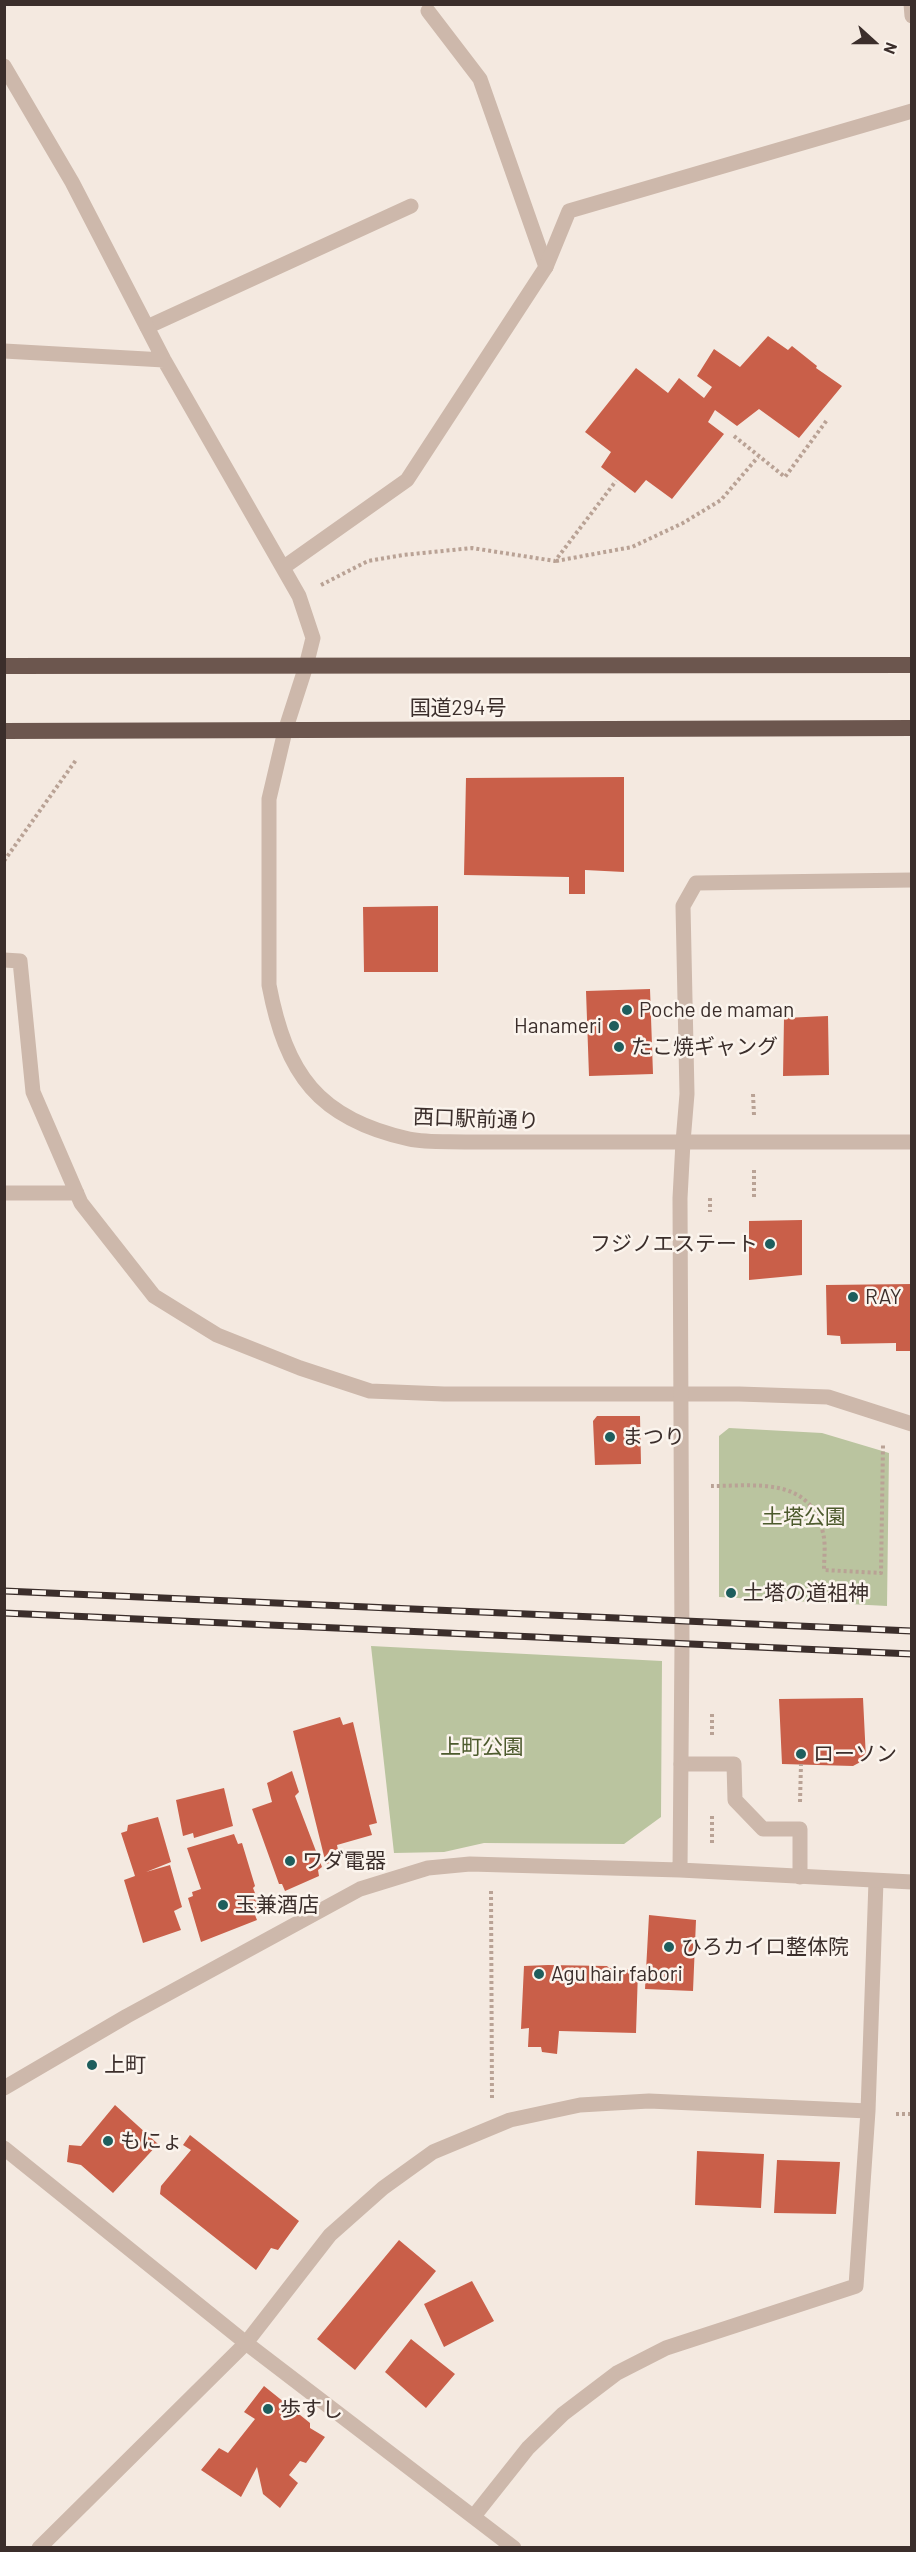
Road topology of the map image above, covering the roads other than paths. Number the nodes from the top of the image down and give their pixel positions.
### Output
1 (910, 4) edge
2 (428, 11) dead end
3 (912, 16) edge
4 (4, 66) edge
5 (912, 111) edge
6 (411, 206) dead end
7 (546, 267) junction
8 (147, 327) junction
9 (4, 351) edge
10 (164, 360) junction
11 (284, 567) junction
12 (912, 665) edge
13 (4, 666) edge
14 (306, 666) junction
15 (912, 728) edge
16 (4, 731) edge
17 (285, 731) junction
18 (912, 880) edge
19 (4, 960) edge
20 (912, 1142) edge
21 (683, 1143) junction
22 (4, 1193) edge
23 (77, 1193) junction
24 (681, 1394) junction
25 (912, 1424) edge
26 (681, 1764) junction
27 (680, 1870) junction
28 (800, 1877) junction
29 (876, 1881) junction
30 (912, 1882) edge
31 (4, 2088) edge
32 (868, 2111) junction
33 (4, 2148) edge
34 (246, 2343) junction
35 (474, 2516) junction
36 (39, 2547) edge
37 (514, 2547) edge

1 - 3 street
2 - 7 street
4 - 8 street, 西口駅前通り
5 - 7 street
6 - 8 street
7 - 11 street
8 - 10 street, 西口駅前通り
9 - 10 street
10 - 11 street, 西口駅前通り
11 - 14 street, 西口駅前通り
12 - 14 highway, 国道294号
13 - 14 highway, 国道294号
14 - 17 street, 西口駅前通り
15 - 17 highway, 国道294号
16 - 17 highway, 国道294号
17 - 21 street, 西口駅前通り
18 - 21 street
19 - 23 street
20 - 21 street, 西口駅前通り
21 - 24 street
22 - 23 street
23 - 24 street
24 - 25 street
24 - 26 street
26 - 27 street
26 - 28 street
27 - 28 street
27 - 31 street
28 - 29 street
29 - 30 street
29 - 32 street
32 - 34 street
32 - 35 street
33 - 34 street
34 - 35 street
34 - 36 street
35 - 37 street

